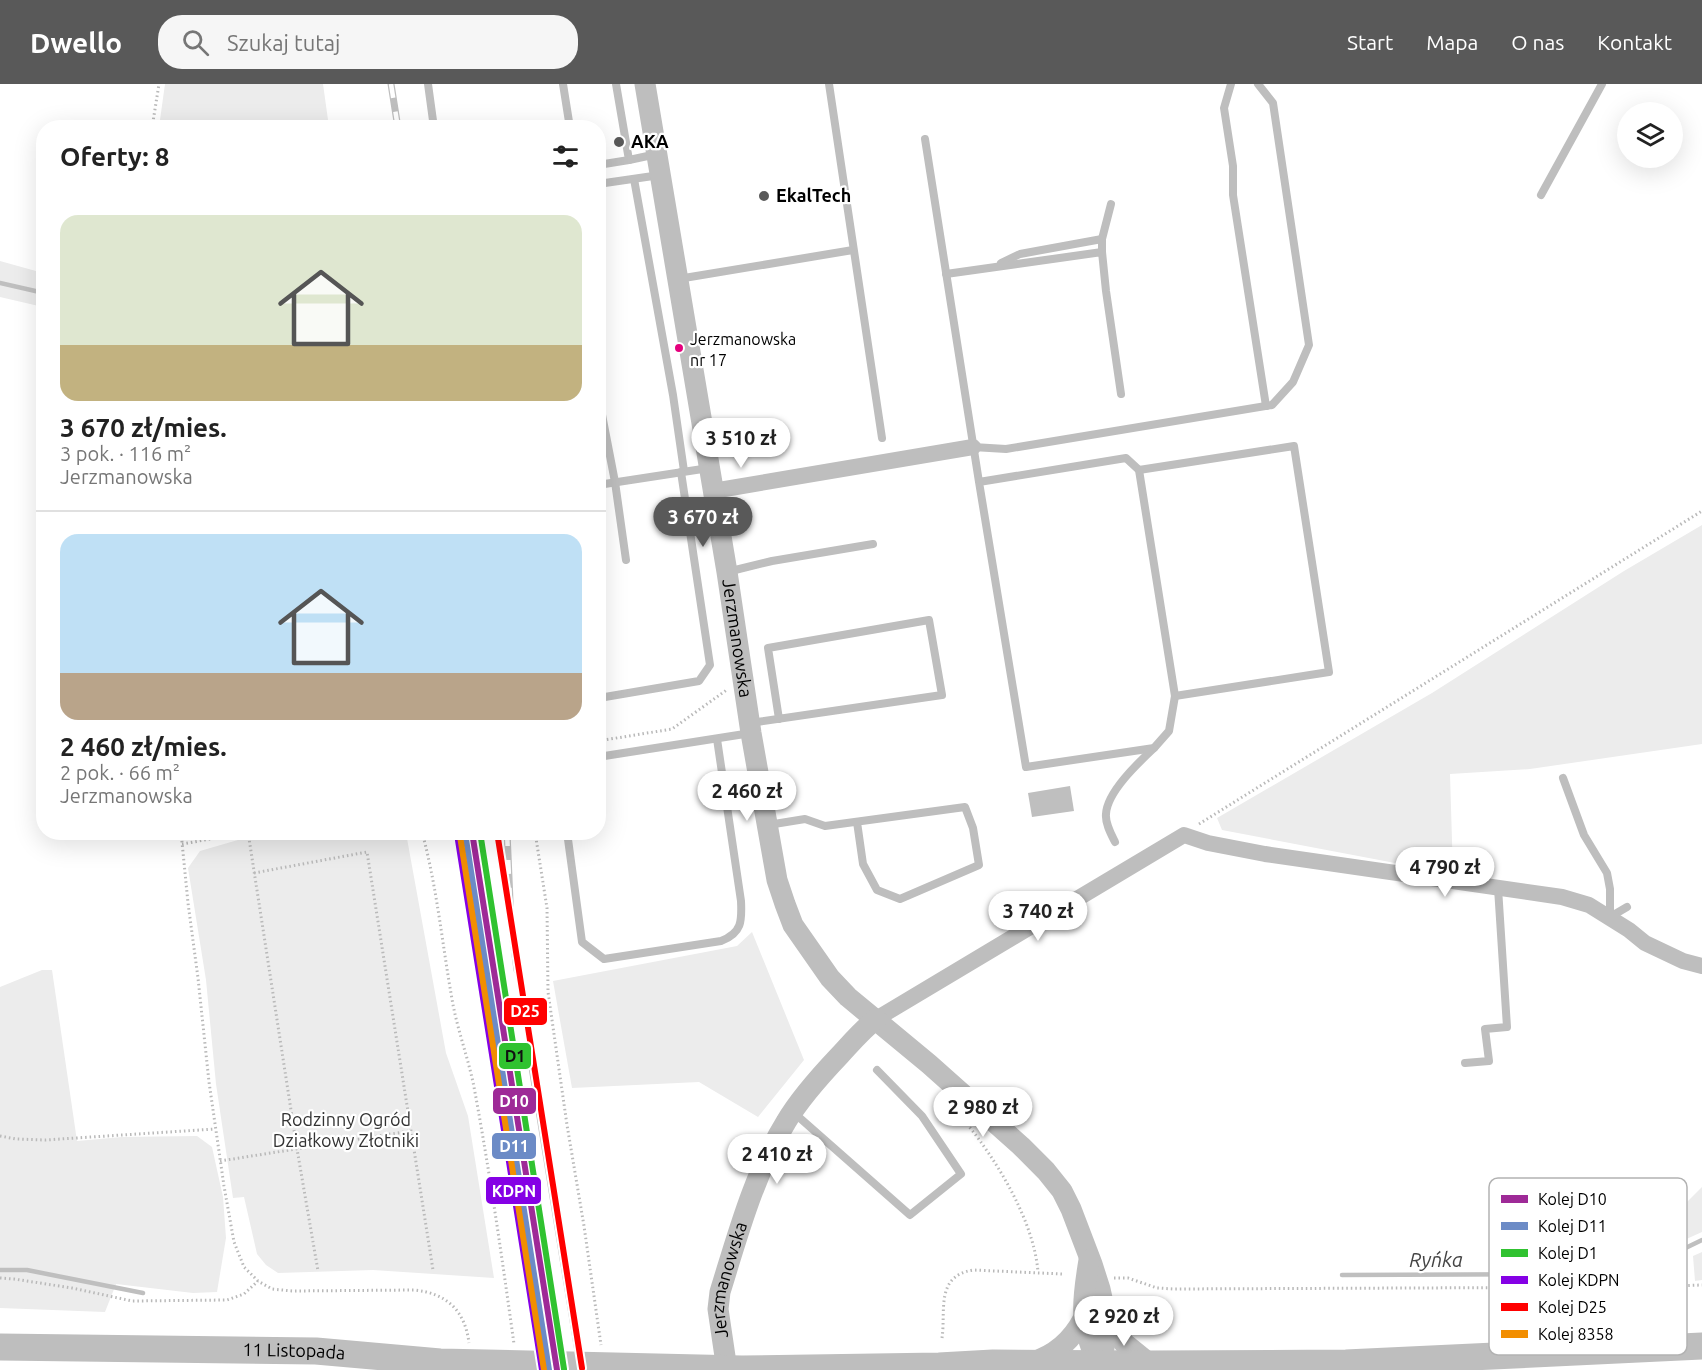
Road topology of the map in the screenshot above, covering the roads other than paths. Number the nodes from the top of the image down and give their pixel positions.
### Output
1 (428, 84) edge
2 (563, 84) edge
3 (616, 84) edge
4 (645, 84) edge
5 (829, 84) edge
6 (1231, 84) edge
7 (1258, 84) edge
8 (1602, 84) edge
9 (433, 120) edge
10 (569, 120) edge
11 (925, 139) dead end
12 (628, 160) junction
13 (606, 164) edge
14 (659, 164) junction
15 (634, 179) junction
16 (606, 183) edge
17 (1541, 195) dead end
18 (1111, 204) dead end
19 (1102, 240) junction
20 (853, 250) junction
21 (1102, 252) junction
22 (993, 267) junction
23 (946, 274) junction
24 (677, 279) junction
25 (1121, 394) dead end
26 (1266, 406) junction
27 (606, 435) edge
28 (882, 438) dead end
29 (973, 447) junction
30 (709, 467) junction
31 (1139, 470) junction
32 (682, 472) junction
33 (615, 482) junction
34 (979, 482) junction
35 (606, 484) edge
36 (713, 491) junction
37 (873, 544) dead end
38 (626, 560) dead end
39 (727, 572) junction
40 (1175, 696) junction
41 (606, 697) edge
42 (779, 719) junction
43 (751, 728) junction
44 (717, 739) junction
45 (1154, 748) junction
46 (606, 756) edge
47 (1563, 778) dead end
48 (857, 822) junction
49 (767, 825) junction
50 (568, 840) edge
51 (1114, 842) dead end
52 (1498, 888) junction
53 (1627, 907) dead end
54 (1610, 917) junction
55 (1702, 966) edge
56 (876, 1019) junction
57 (1465, 1063) dead end
58 (877, 1070) dead end
59 (792, 1112) junction
60 (1090, 1259) junction
61 (1083, 1319) junction
62 (1107, 1321) junction
63 (1702, 1346) edge
64 (0, 1347) edge
65 (1687, 1347) edge
66 (1514, 1355) edge
67 (1028, 1363) junction
68 (1098, 1364) junction
69 (1150, 1364) junction
70 (766, 1369) edge
71 (727, 1370) edge

1 - 9 lane
2 - 10 lane
3 - 12 lane
4 - 14 street, Jerzmanowska
5 - 20 lane
6 - 26 lane
7 - 26 lane
8 - 17 lane
11 - 23 lane
12 - 13 lane
12 - 14 lane
14 - 15 lane
14 - 24 street, Jerzmanowska
15 - 16 lane
15 - 32 lane
18 - 19 lane
19 - 21 lane
19 - 22 lane
20 - 24 lane
20 - 28 lane
21 - 22 lane
21 - 25 lane
22 - 23 lane
23 - 29 lane
24 - 30 street, Jerzmanowska
26 - 29 lane
27 - 33 lane
29 - 34 lane
29 - 36 street
30 - 32 lane
30 - 36 street, Jerzmanowska
31 - 34 lane
31 - 40 lane
31 - 40 lane
32 - 33 lane
32 - 41 lane
33 - 35 lane
33 - 38 lane
34 - 45 lane
36 - 39 street, Jerzmanowska
37 - 39 lane
39 - 43 street, Jerzmanowska
40 - 45 lane
42 - 42 lane
42 - 43 lane
43 - 44 lane
43 - 49 street, Jerzmanowska
44 - 46 lane
44 - 50 lane
45 - 51 lane
47 - 54 lane
48 - 48 lane
48 - 49 lane
49 - 56 street, Jerzmanowska
52 - 54 street
52 - 56 street
52 - 57 lane
53 - 54 lane
54 - 55 street
56 - 59 street, Jerzmanowska
56 - 60 street, Jerzmanowska
58 - 59 lane
59 - 71 street, Jerzmanowska
60 - 61 street
60 - 62 street, Jerzmanowska
61 - 67 street
61 - 68 street
62 - 68 street, Jerzmanowska
62 - 69 street, Jerzmanowska
63 - 65 main road, 11 Listopada
64 - 70 main road, 11 Listopada
66 - 69 main road, 11 Listopada
67 - 68 main road, 11 Listopada
67 - 70 main road, 11 Listopada
68 - 69 main road, 11 Listopada

